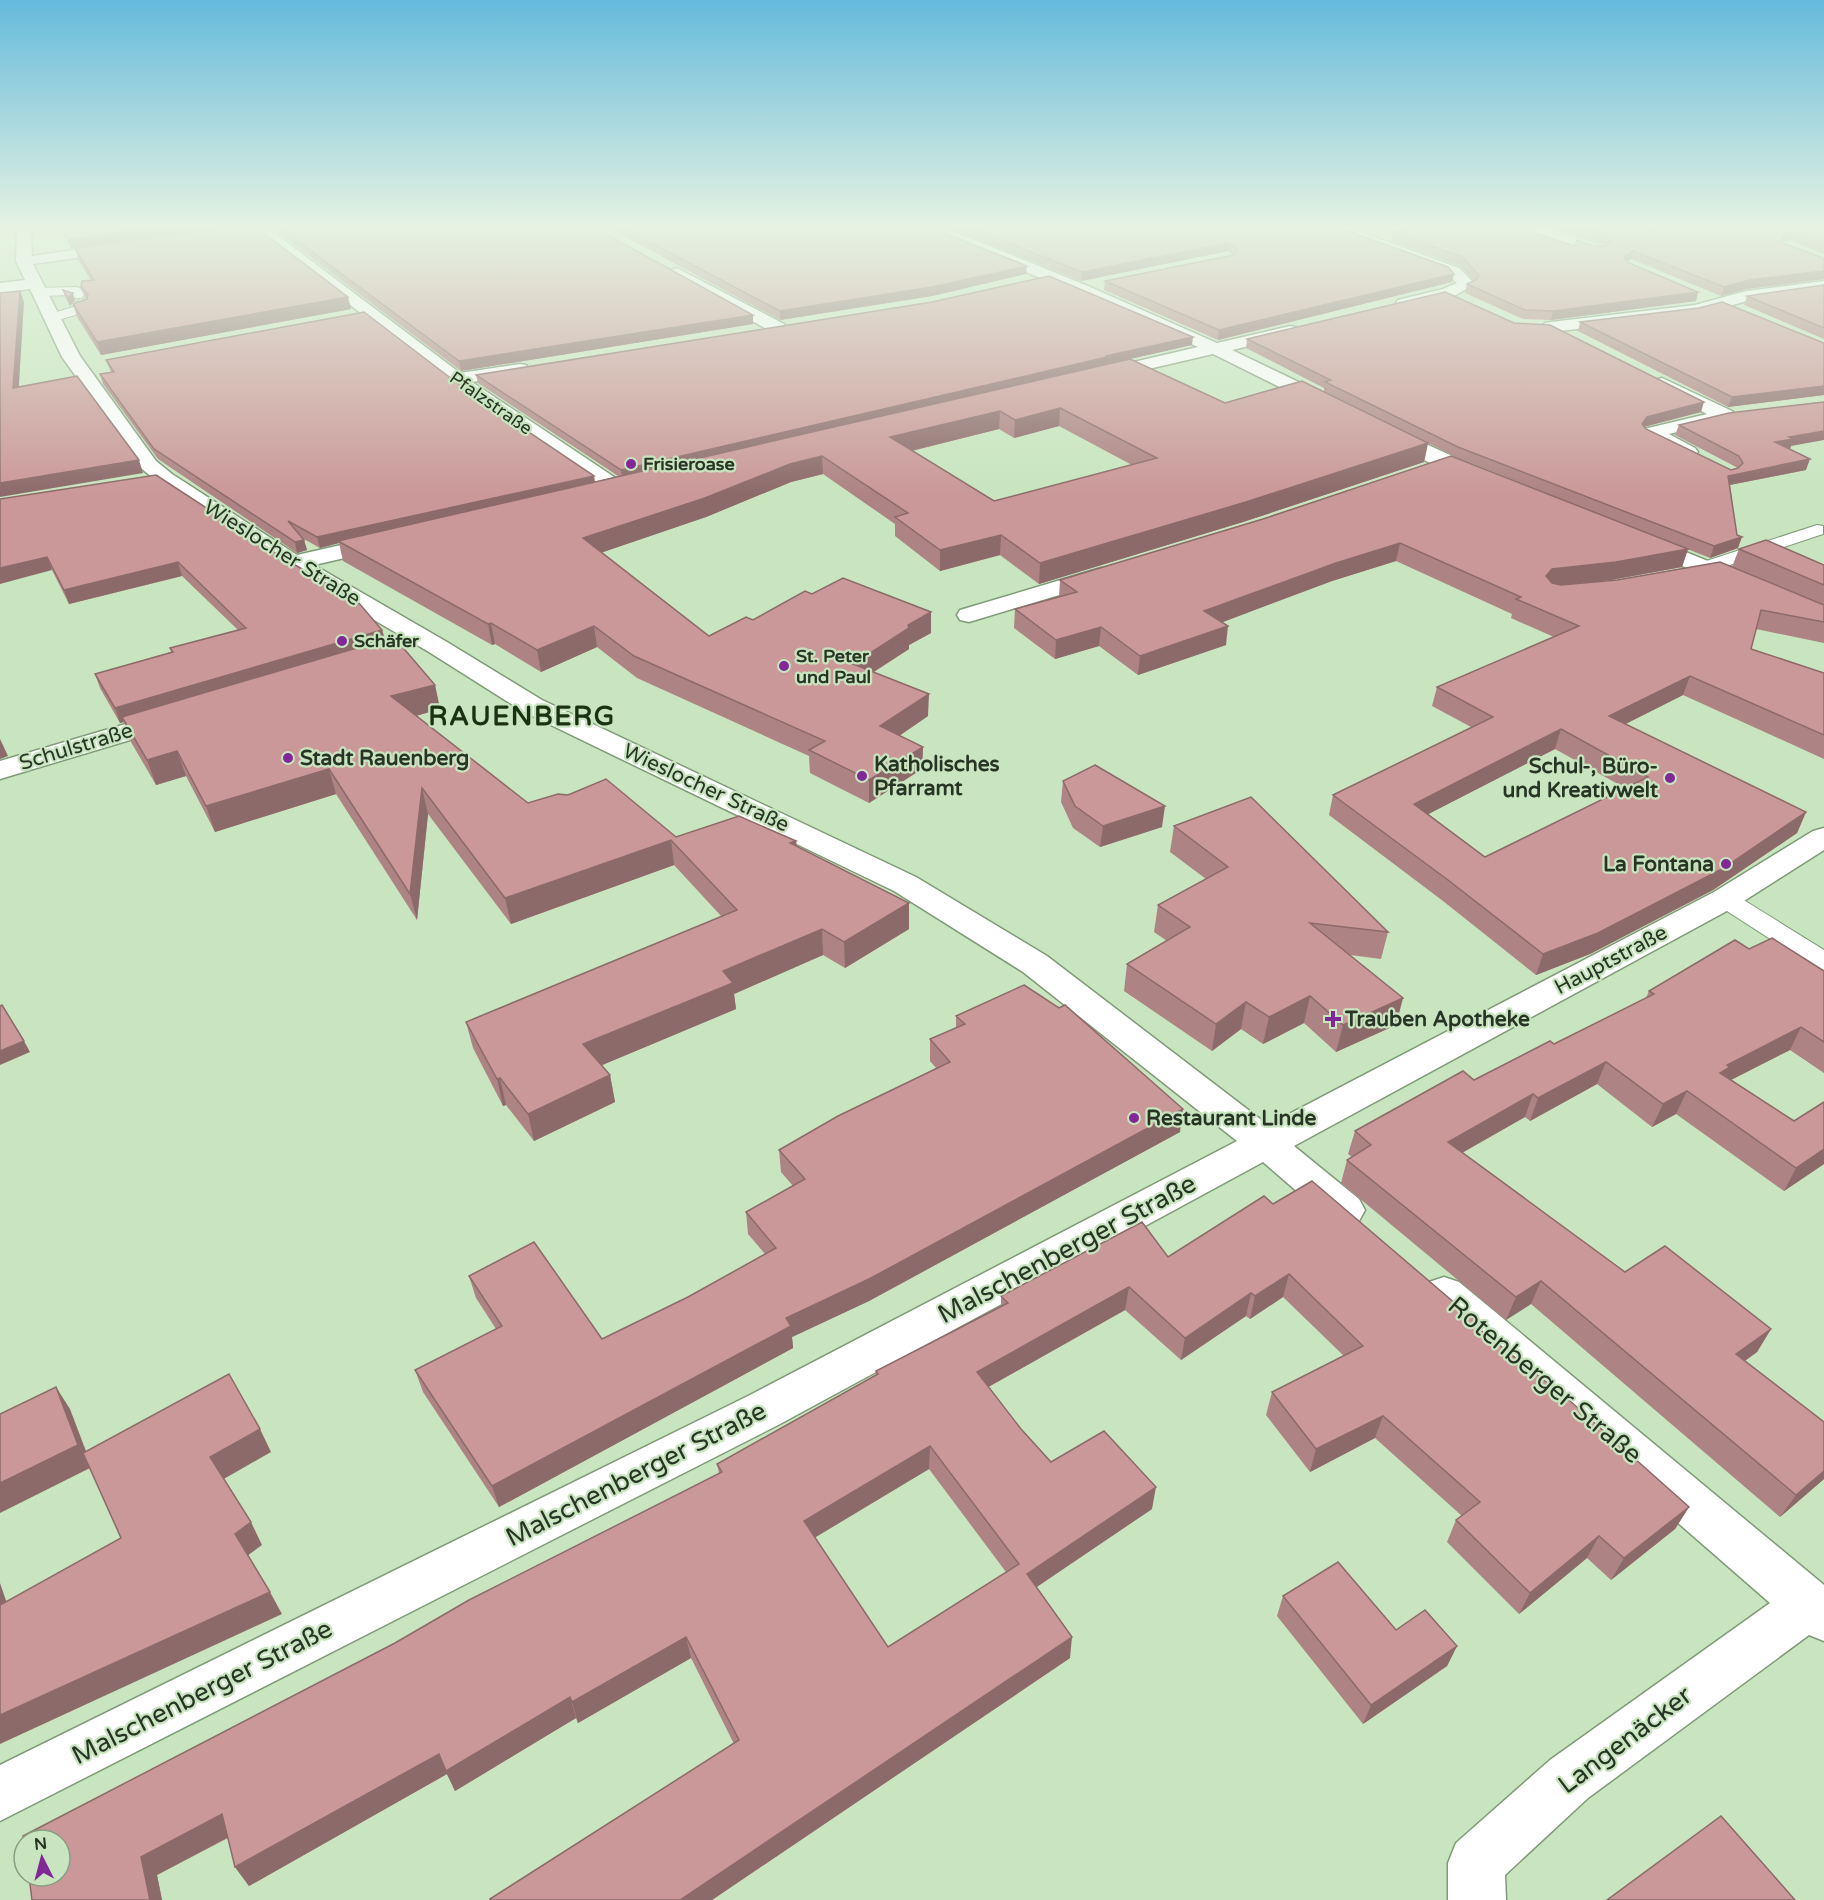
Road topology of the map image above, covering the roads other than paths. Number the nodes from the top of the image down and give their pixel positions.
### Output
1 (55, 317) edge
2 (373, 317) edge
3 (757, 317) edge
4 (1146, 317) edge
5 (1639, 317) edge
6 (51, 318) joint
7 (800, 325) edge
8 (1309, 326) edge
9 (1529, 326) edge
10 (1551, 327) junction
11 (778, 328) junction
12 (755, 332) edge
13 (1581, 342) edge
14 (1218, 348) junction
15 (102, 362) edge
16 (536, 366) edge
17 (78, 367) junction
18 (1643, 374) edge
19 (456, 379) junction
20 (1080, 380) edge
21 (1344, 411) edge
22 (1747, 413) edge
23 (1725, 416) junction
24 (1364, 421) edge
25 (1708, 462) edge
26 (1448, 463) junction
27 (1416, 474) edge
28 (165, 478) junction
29 (142, 482) edge
30 (642, 484) edge
31 (1502, 484) edge
32 (619, 489) junction
33 (595, 494) edge
34 (1817, 530) dead end
35 (1620, 532) edge
36 (409, 537) edge
37 (293, 563) junction
38 (1711, 569) junction
39 (1116, 570) edge
40 (1670, 579) edge
41 (969, 615) dead end
42 (1824, 618) edge
43 (427, 642) junction
44 (393, 652) edge
45 (198, 711) edge
46 (0, 770) edge
47 (1824, 837) edge
48 (1725, 899) junction
49 (1824, 962) edge
50 (1266, 1144) junction
51 (1375, 1236) edge
52 (1411, 1266) edge
53 (1817, 1611) edge
54 (0, 1794) edge
55 (1477, 1900) edge

1 - 6 lane
2 - 19 street, Pfalzstraße
3 - 11 street
4 - 14 street
5 - 10 street
6 - 17 street, Wieslocher Straße
7 - 11 street
8 - 14 street
9 - 10 street
10 - 13 street
11 - 12 street
14 - 20 street
14 - 21 street
15 - 17 street
16 - 19 street
17 - 28 street, Wieslocher Straße
18 - 23 street
19 - 32 street, Pfalzstraße
22 - 23 street
23 - 25 street
24 - 26 street
26 - 27 street
26 - 31 street
28 - 29 street
28 - 37 street, Wieslocher Straße
30 - 32 street
32 - 33 street
34 - 38 lane
35 - 38 street
36 - 37 street
37 - 43 street, Wieslocher Straße
38 - 40 street
38 - 42 street
39 - 41 street
43 - 44 street
43 - 50 street, Wieslocher Straße
45 - 46 street, Schulstraße
47 - 48 street, Hauptstraße
48 - 49 lane
48 - 50 street, Hauptstraße
50 - 51 street
50 - 54 street, Malschenberger Straße
52 - 53 street, Rotenberger Straße
53 - 55 street, Langenäcker

